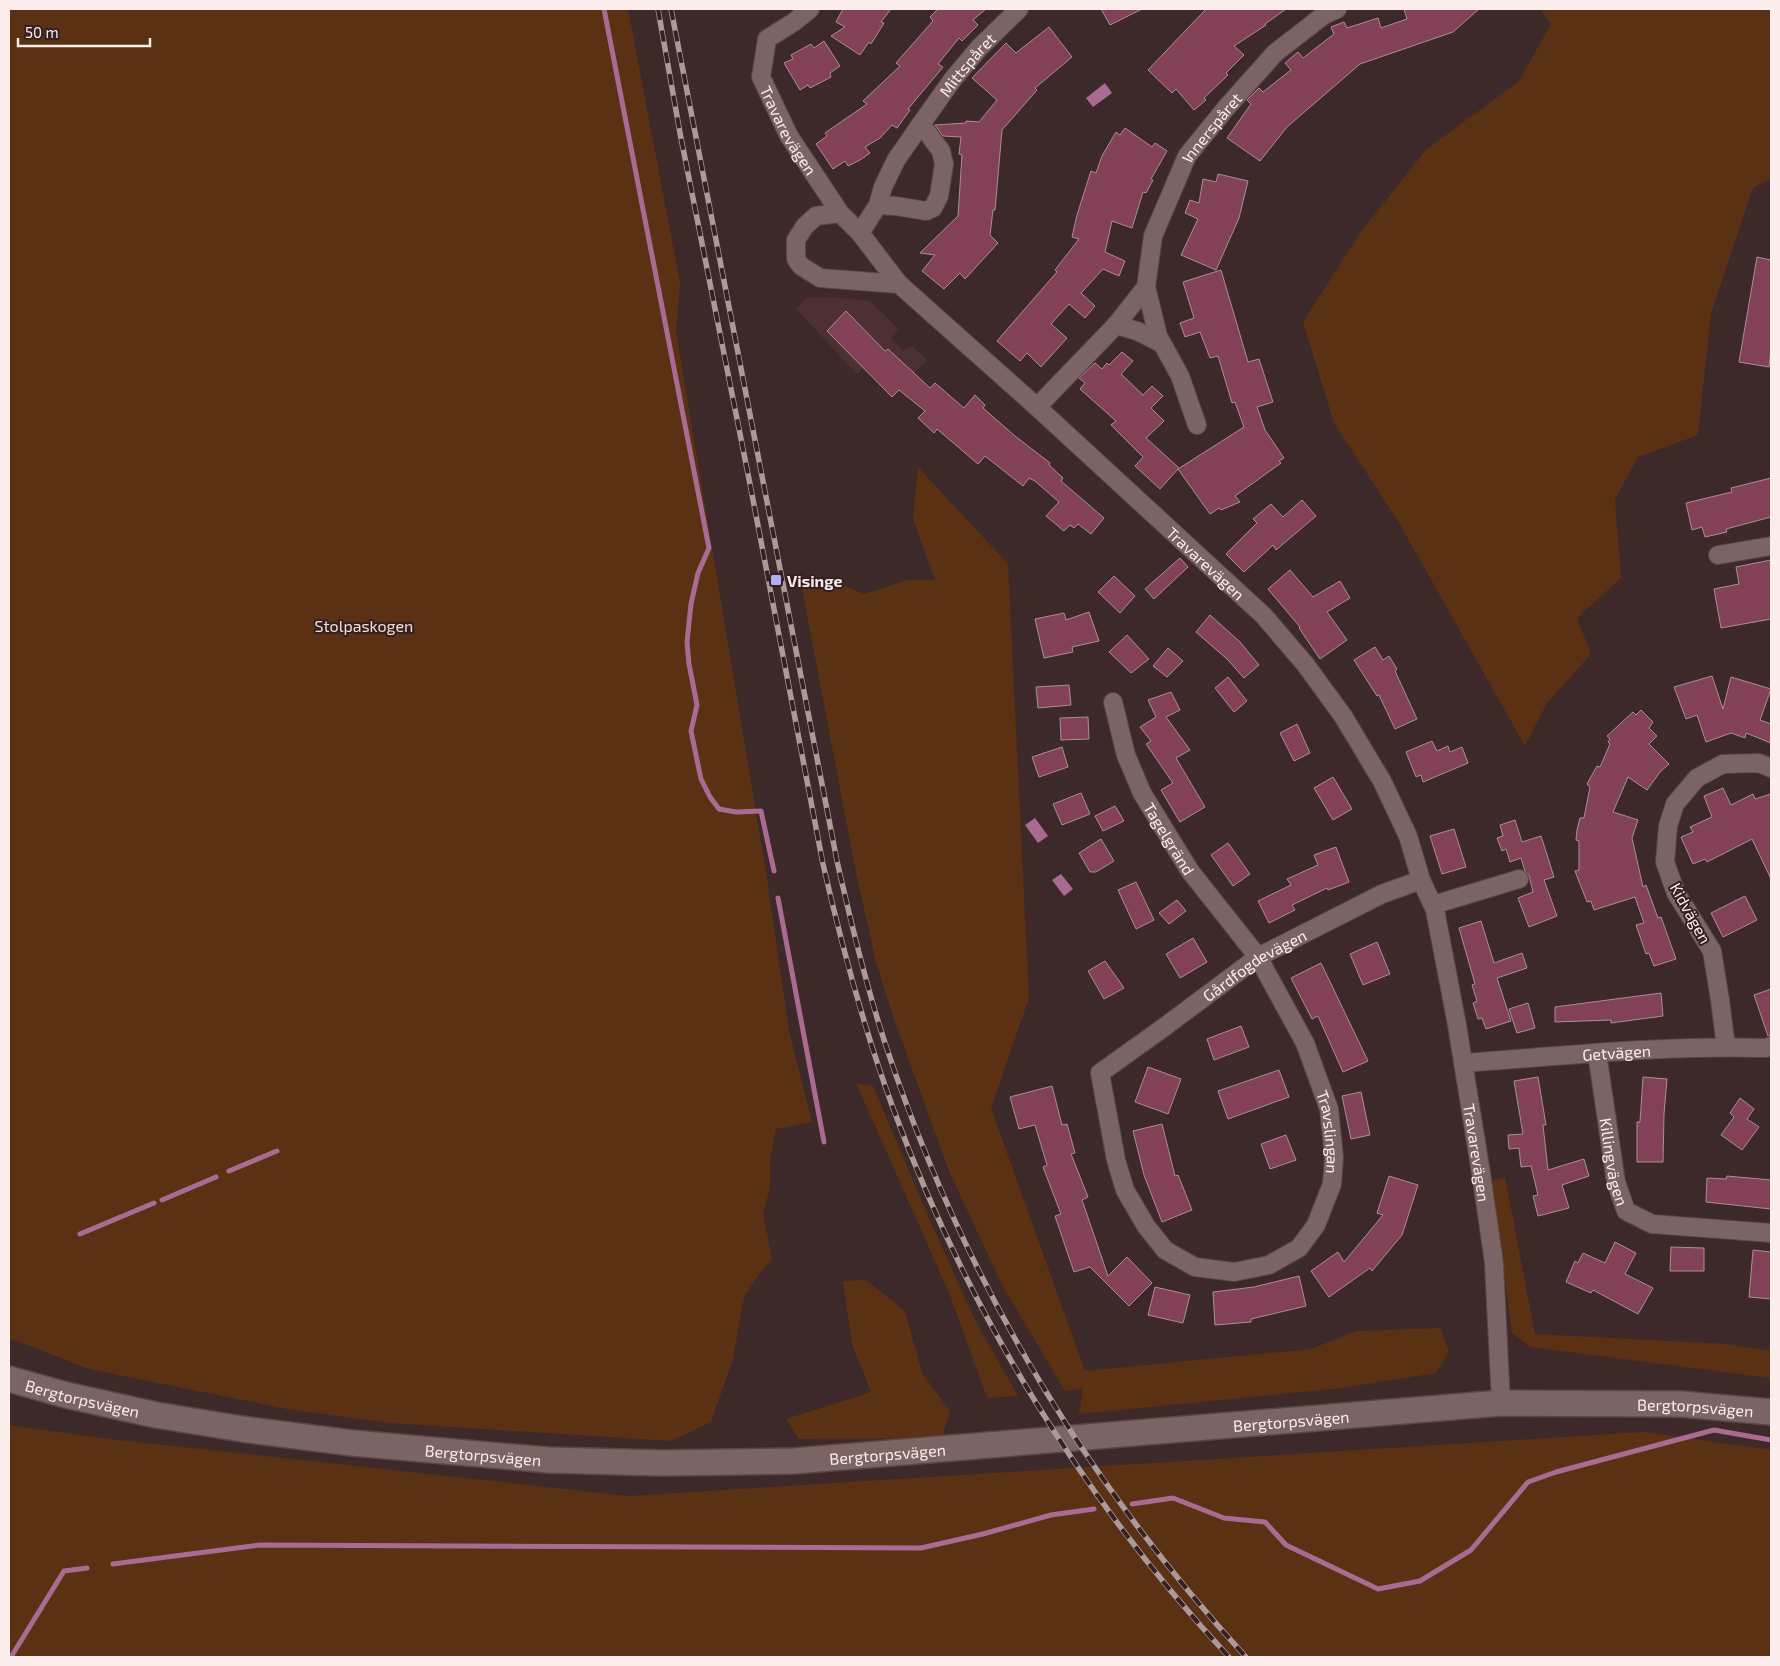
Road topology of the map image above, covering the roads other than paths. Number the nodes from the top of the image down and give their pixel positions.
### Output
1 (810, 9) edge
2 (1019, 9) edge
3 (1337, 9) edge
4 (921, 124) junction
5 (878, 205) junction
6 (840, 213) junction
7 (860, 233) junction
8 (899, 284) junction
9 (1146, 287) junction
10 (1116, 325) junction
11 (1161, 343) junction
12 (1037, 407) junction
13 (1197, 425) dead end
14 (1771, 546) edge
15 (1718, 555) dead end
16 (1113, 702) dead end
17 (1771, 768) edge
18 (1519, 879) dead end
19 (1421, 880) junction
20 (1432, 905) junction
21 (1258, 957) junction
22 (1771, 1046) edge
23 (1726, 1047) junction
24 (1597, 1054) junction
25 (1463, 1063) junction
26 (1100, 1073) joint
27 (1771, 1233) edge
28 (9, 1379) edge
29 (9, 1387) edge
30 (66, 1395) junction
31 (1501, 1403) junction
32 (1771, 1412) edge

1 - 6 street, Travarevägen
2 - 4 street, Mittspåret
3 - 9 street, Innerspåret
4 - 5 street, Mittspåret
4 - 5 street
5 - 7 street, Mittspåret
6 - 7 street, Travarevägen
6 - 8 street
7 - 8 street, Travarevägen
8 - 12 street, Travarevägen
9 - 10 street
9 - 11 street, Innerspåret
10 - 11 street
10 - 12 street
11 - 13 street, Innerspåret
12 - 19 street, Travarevägen
14 - 15 street
16 - 21 street, Tagelgränd
17 - 23 street, Kidvägen
18 - 20 street
19 - 20 street, Travarevägen
19 - 21 street, Gårdfogdevägen
20 - 25 street, Travarevägen
21 - 26 street, Gårdfogdevägen
21 - 26 street, Travslingan
22 - 23 street, Getvägen
23 - 24 street, Getvägen
24 - 25 street, Getvägen
24 - 27 street, Killingvägen
25 - 31 street, Travarevägen
28 - 30 main road, Bergtorpsvägen
29 - 30 main road
30 - 31 main road, Bergtorpsvägen
31 - 32 main road, Bergtorpsvägen

